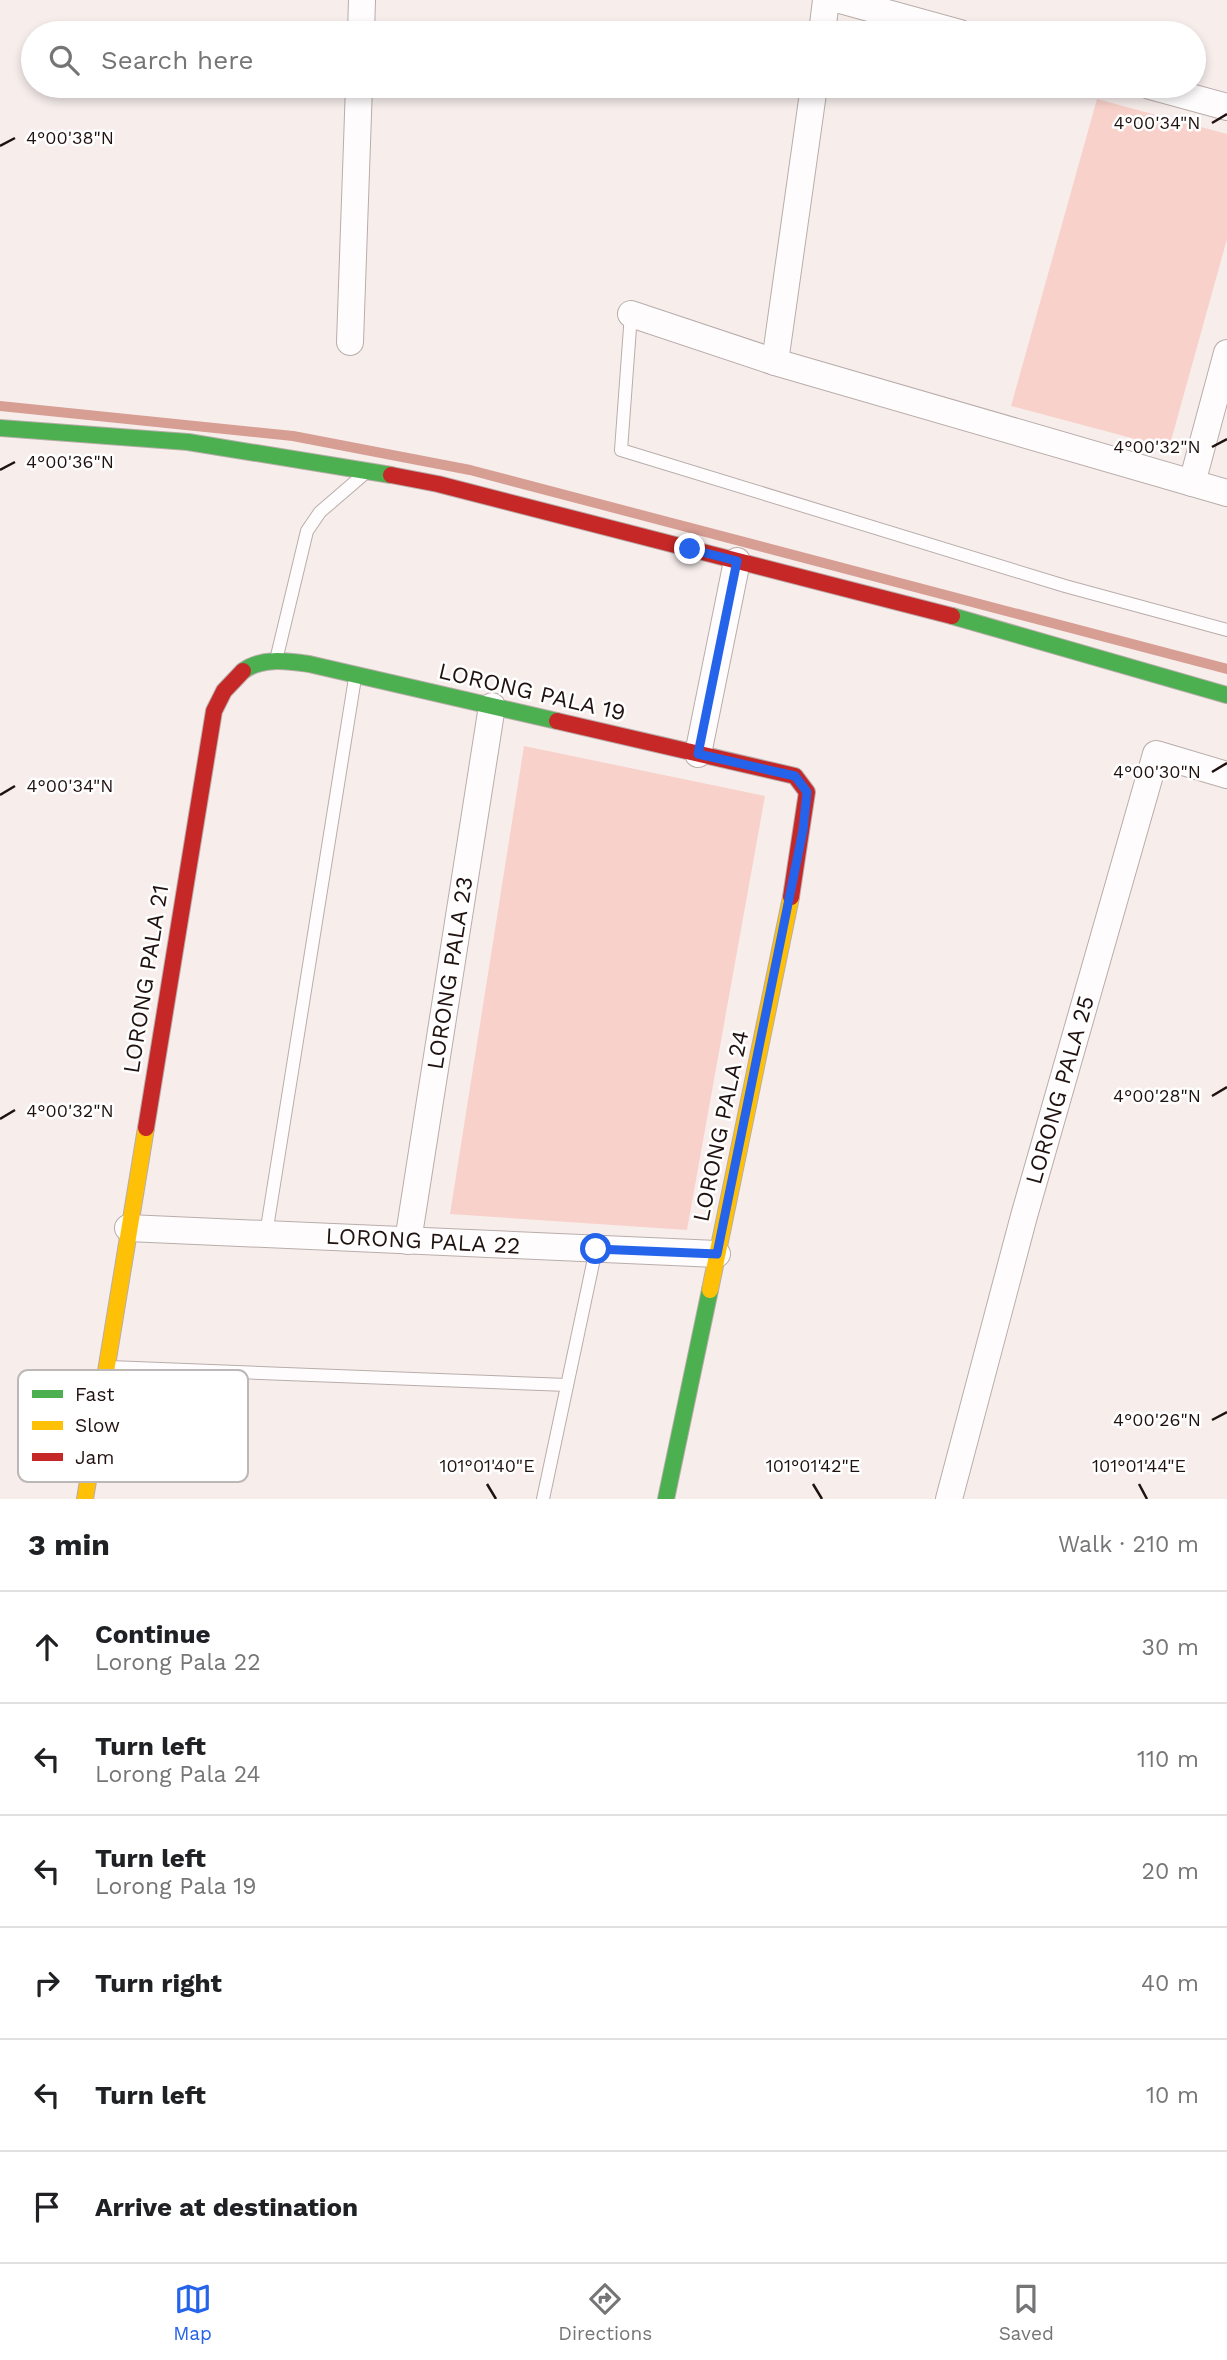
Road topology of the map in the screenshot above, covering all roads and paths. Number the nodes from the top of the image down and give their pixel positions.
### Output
1 (362, 0) edge
2 (826, 0) edge
3 (840, 0) edge
4 (361, 21) edge
5 (823, 21) edge
6 (916, 21) edge
7 (359, 98) edge
8 (812, 98) edge
9 (1194, 98) edge
10 (1227, 107) edge
11 (631, 314) joint
12 (350, 342) dead end
13 (1227, 353) edge
14 (775, 362) junction
15 (0, 428) edge
16 (368, 471) junction
17 (1192, 483) junction
18 (1227, 493) edge
19 (737, 561) junction
20 (1227, 630) edge
21 (276, 660) junction
22 (356, 674) junction
23 (232, 677) joint
24 (1227, 695) edge
25 (492, 706) junction
26 (698, 754) junction
27 (1227, 775) edge
28 (807, 802) joint
29 (128, 1228) junction
30 (266, 1234) junction
31 (408, 1241) junction
32 (596, 1249) junction
33 (717, 1254) junction
34 (106, 1367) junction
35 (106, 1370) edge
36 (183, 1370) edge
37 (248, 1373) edge
38 (567, 1385) junction
39 (543, 1499) edge
40 (666, 1499) edge
41 (949, 1499) edge

1 - 4 street
2 - 5 street
3 - 6 street
7 - 12 street
8 - 14 street
9 - 10 street
11 - 14 street
11 - 20 lane
13 - 17 street
14 - 17 street
15 - 16 street
16 - 19 street
16 - 21 lane
17 - 18 street
19 - 24 street
19 - 26 street
21 - 22 street, LORONG PALA 19
21 - 23 street, LORONG PALA 19
22 - 25 street, LORONG PALA 19
22 - 30 lane
23 - 29 street, LORONG PALA 21
25 - 26 street, LORONG PALA 19
25 - 31 street, LORONG PALA 23
26 - 28 street, LORONG PALA 19
27 - 41 street, LORONG PALA 25
28 - 33 street, LORONG PALA 24
29 - 30 street, LORONG PALA 22
29 - 34 street, LORONG PALA 21
30 - 31 street, LORONG PALA 22
31 - 32 street, LORONG PALA 22
32 - 33 street, LORONG PALA 22
32 - 38 lane
33 - 40 street, LORONG PALA 24
34 - 35 street, LORONG PALA 21
34 - 36 lane
37 - 38 lane
38 - 39 lane

